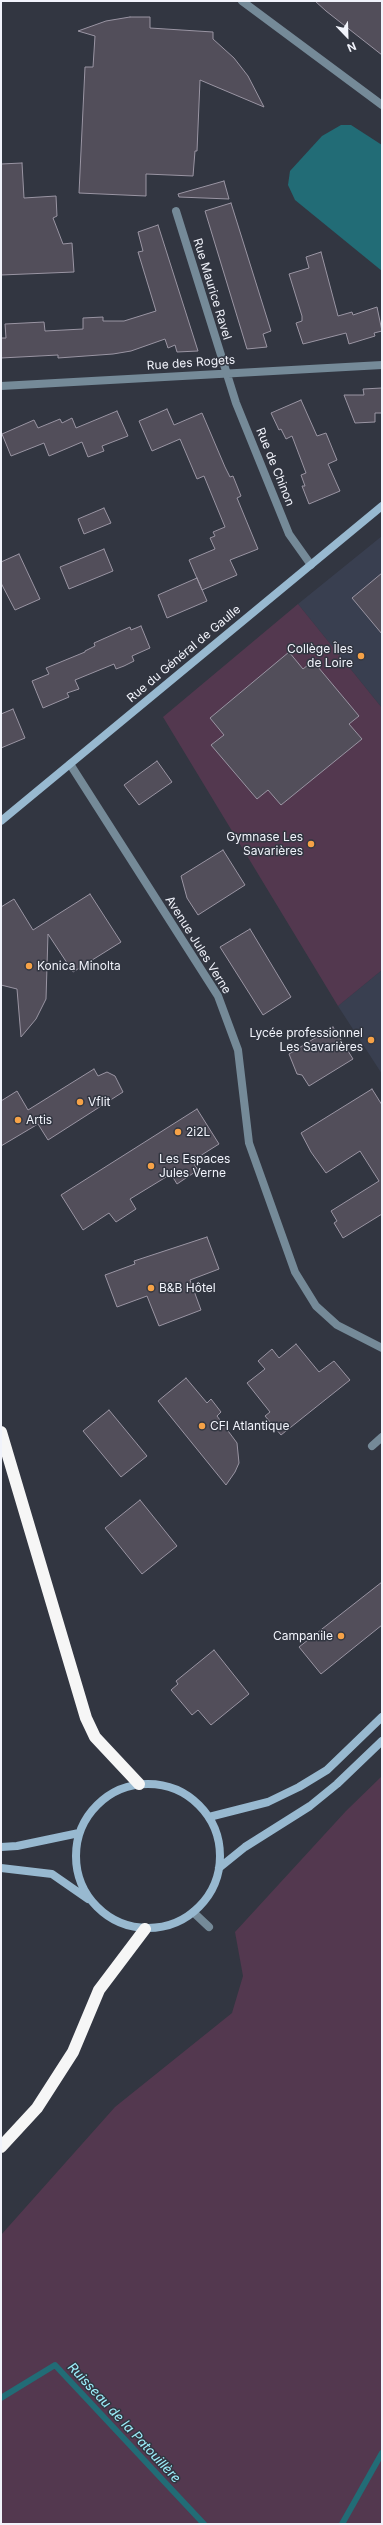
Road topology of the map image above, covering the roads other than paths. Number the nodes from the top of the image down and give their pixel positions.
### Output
1 (242, 1) edge
2 (382, 105) edge
3 (176, 211) dead end
4 (382, 365) edge
5 (225, 374) junction
6 (1, 386) edge
7 (382, 506) edge
8 (311, 565) junction
9 (70, 764) junction
10 (1, 821) edge
11 (382, 1348) edge
12 (1, 1432) edge
13 (382, 1437) edge
14 (372, 1446) dead end
15 (382, 1717) edge
16 (382, 1741) edge
17 (139, 1784) junction
18 (209, 1817) junction
19 (79, 1833) junction
20 (1, 1847) edge
21 (1, 1868) edge
22 (219, 1868) junction
23 (89, 1899) junction
24 (193, 1912) junction
25 (209, 1927) dead end
26 (145, 1929) junction
27 (1, 2147) edge

1 - 2 street
3 - 5 street, Rue Maurice Ravel
4 - 5 street, Rue des Rogets
5 - 6 street, Rue des Rogets
5 - 8 street, Rue de Chinon
7 - 8 main road, Rue du Général de Gaulle
8 - 9 main road, Rue du Général de Gaulle
9 - 10 main road, Rue du Général de Gaulle
9 - 11 street, Avenue Jules Verne
12 - 17 highway
13 - 14 street
15 - 18 main road
16 - 22 main road
17 - 18 main road
17 - 19 main road
18 - 22 main road
19 - 20 main road
19 - 23 main road
21 - 23 main road
22 - 24 main road
23 - 26 main road
24 - 25 street
24 - 26 main road
26 - 27 highway

